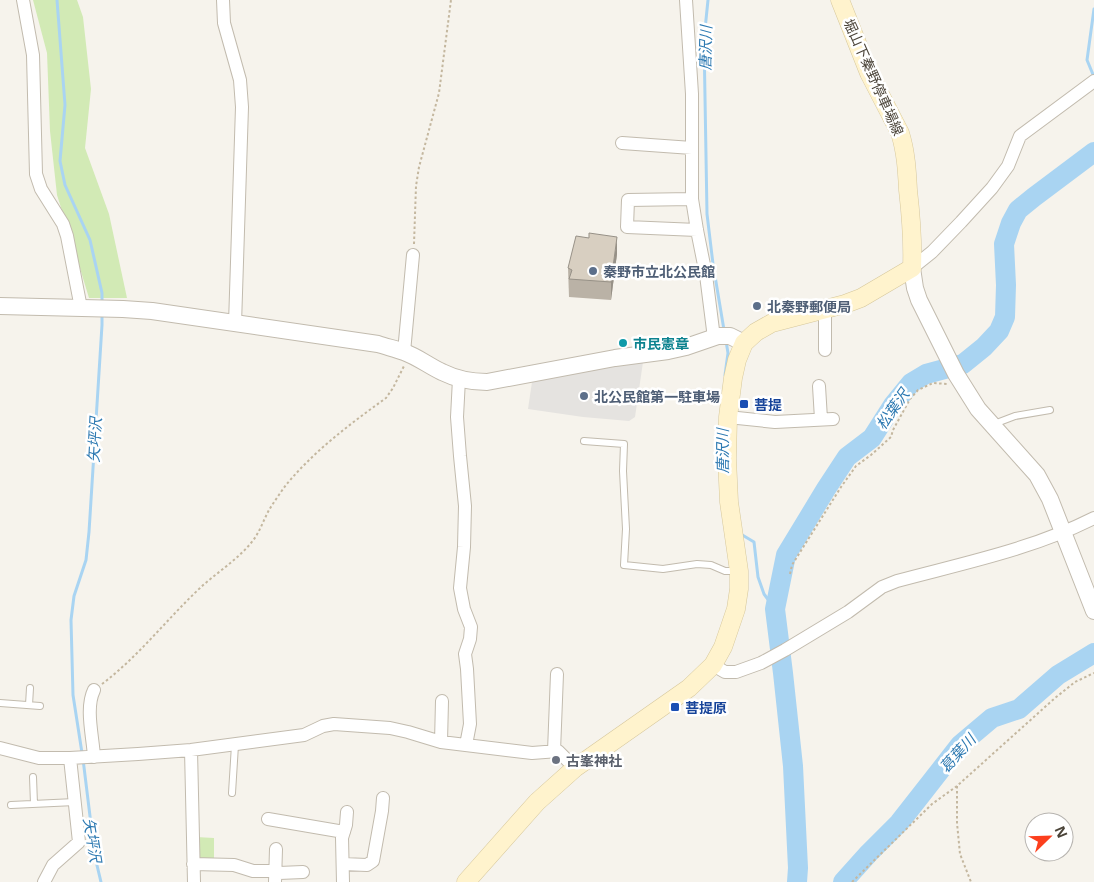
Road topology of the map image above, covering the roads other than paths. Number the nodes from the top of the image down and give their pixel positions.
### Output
1 (23, 0) edge
2 (224, 0) edge
3 (686, 0) edge
4 (840, 0) edge
5 (1091, 83) edge
6 (622, 142) dead end
7 (692, 148) junction
8 (692, 199) junction
9 (697, 230) junction
10 (413, 255) road end
11 (912, 268) junction
12 (0, 306) edge
13 (80, 308) junction
14 (825, 310) junction
15 (236, 324) junction
16 (727, 338) junction
17 (825, 350) dead end
18 (406, 353) junction
19 (459, 378) junction
20 (819, 386) dead end
21 (1050, 410) dead end
22 (728, 418) junction
23 (992, 425) junction
24 (584, 441) dead end
25 (1094, 518) edge
26 (1063, 532) junction
27 (739, 570) junction
28 (1094, 611) edge
29 (713, 665) junction
30 (557, 674) dead end
31 (30, 688) dead end
32 (94, 690) road end
33 (442, 701) dead end
34 (0, 703) edge
35 (29, 705) junction
36 (40, 706) dead end
37 (442, 742) junction
38 (235, 744) junction
39 (466, 745) junction
40 (0, 748) edge
41 (191, 750) junction
42 (554, 751) junction
43 (92, 757) junction
44 (70, 758) junction
45 (574, 768) junction
46 (33, 777) dead end
47 (232, 793) dead end
48 (383, 798) dead end
49 (75, 802) junction
50 (34, 804) junction
51 (11, 805) dead end
52 (347, 812) dead end
53 (268, 819) dead end
54 (344, 832) junction
55 (276, 849) dead end
56 (193, 864) junction
57 (343, 864) junction
58 (303, 872) dead end
59 (275, 876) edge
60 (44, 882) edge
61 (194, 882) edge
62 (343, 882) edge
63 (466, 882) edge

1 - 13 street
2 - 15 street
3 - 7 street
4 - 11 main road, 堀山下秦野停車場線
5 - 11 street
6 - 7 street
7 - 8 street
8 - 9 street
8 - 9 street
9 - 16 street
10 - 18 street
11 - 14 main road
11 - 23 street
12 - 13 street
13 - 15 street
14 - 16 main road
14 - 17 street
15 - 18 street
16 - 19 street
16 - 22 main road
18 - 19 street
19 - 39 street
20 - 22 street
21 - 23 lane
22 - 27 main road
23 - 26 street
24 - 27 lane
25 - 26 street
26 - 28 street
26 - 29 street
27 - 29 main road
29 - 45 main road
30 - 42 street
31 - 35 lane
32 - 43 street
33 - 37 street
34 - 35 lane
35 - 36 lane
37 - 38 street
37 - 39 street
38 - 41 street
38 - 47 lane
39 - 42 street
40 - 44 street
41 - 43 street
41 - 56 street
42 - 45 street
43 - 44 street
44 - 49 street
45 - 63 main road
46 - 50 lane
48 - 57 street
49 - 50 lane
49 - 60 street
50 - 51 lane
52 - 54 street
53 - 54 street
54 - 57 street
55 - 59 street
56 - 59 street
56 - 61 street
57 - 62 street
58 - 59 street

